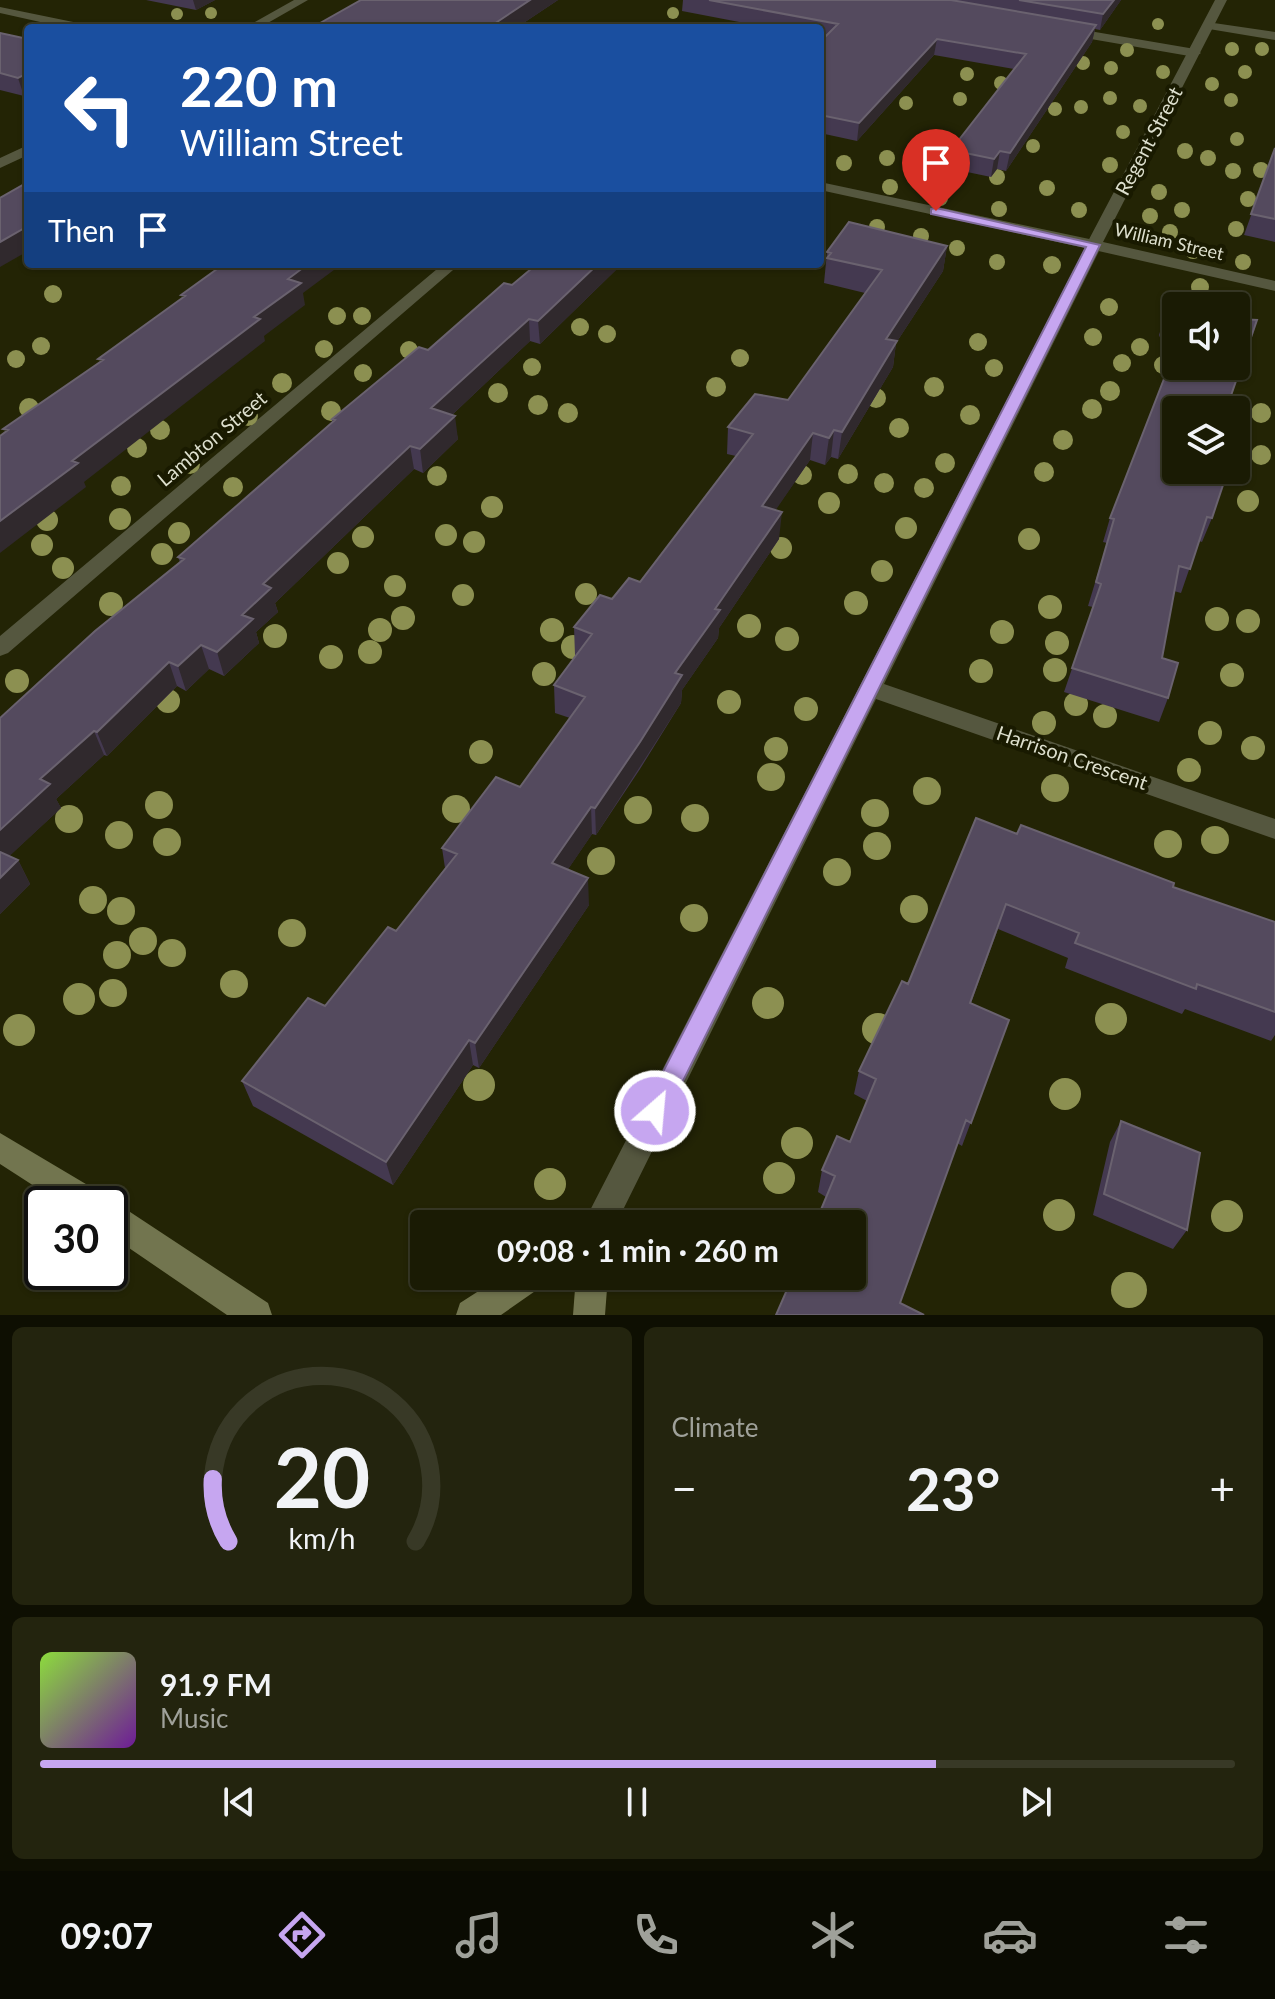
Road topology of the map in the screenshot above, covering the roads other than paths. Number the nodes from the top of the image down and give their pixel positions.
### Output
1 (302, 0) edge
2 (1221, 0) edge
3 (0, 10) edge
4 (65, 24) edge
5 (257, 24) edge
6 (1207, 26) junction
7 (1052, 29) edge
8 (1275, 36) edge
9 (1195, 53) junction
10 (24, 151) edge
11 (0, 164) edge
12 (824, 187) edge
13 (1094, 245) junction
14 (447, 268) edge
15 (1275, 286) edge
16 (0, 648) edge
17 (868, 687) junction
18 (1275, 829) edge
19 (0, 1147) edge
20 (62, 1186) edge
21 (606, 1210) edge
22 (128, 1229) edge
23 (509, 1290) edge
24 (591, 1290) edge
25 (256, 1315) edge
26 (472, 1315) edge
27 (589, 1315) edge

1 - 5 street
2 - 6 street, Regent Street
3 - 4 street
6 - 8 street
6 - 9 street, Regent Street
7 - 9 street
9 - 13 street, Regent Street
10 - 11 street
12 - 13 street, William Street
13 - 15 street, William Street
13 - 17 street, Regent Street
14 - 16 street, Lambton Street
17 - 18 street, Harrison Crescent
17 - 21 street, Regent Street
19 - 20 main road
22 - 25 main road
23 - 26 main road
24 - 27 main road

